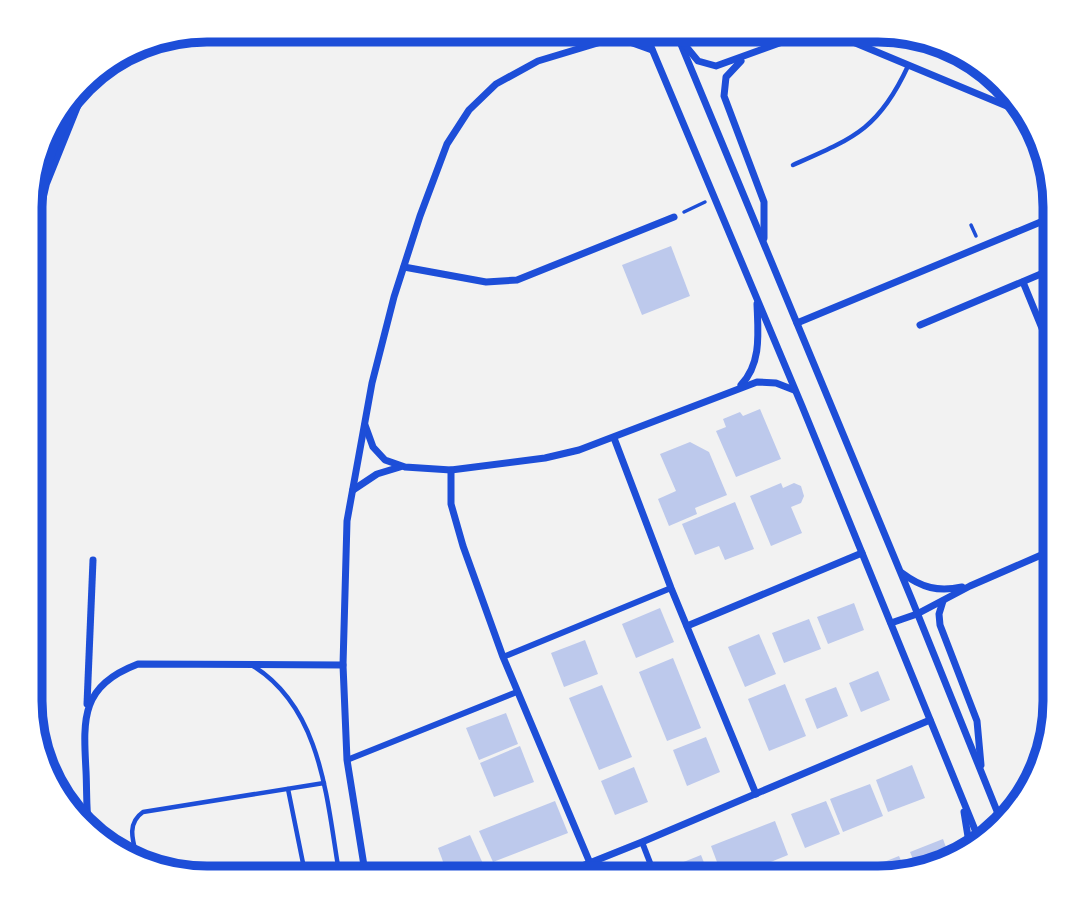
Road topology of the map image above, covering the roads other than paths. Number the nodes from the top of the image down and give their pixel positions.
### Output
1 (586, 42) edge
2 (604, 42) edge
3 (630, 42) edge
4 (649, 42) edge
5 (680, 42) edge
6 (683, 42) edge
7 (783, 42) edge
8 (853, 42) edge
9 (580, 47) junction
10 (766, 48) junction
11 (652, 50) junction
12 (908, 65) junction
13 (1010, 108) edge
14 (71, 114) edge
15 (793, 165) dead end
16 (44, 180) edge
17 (674, 217) dead end
18 (1043, 221) edge
19 (763, 242) junction
20 (404, 267) junction
21 (1043, 273) edge
22 (1023, 282) junction
23 (757, 300) junction
24 (797, 323) junction
25 (920, 325) dead end
26 (1043, 331) edge
27 (738, 388) junction
28 (795, 390) junction
29 (364, 423) junction
30 (614, 438) junction
31 (404, 467) junction
32 (451, 470) junction
33 (353, 490) junction
34 (862, 552) junction
35 (1043, 554) edge
36 (93, 560) dead end
37 (900, 572) junction
38 (970, 586) junction
39 (671, 588) junction
40 (943, 601) junction
41 (917, 614) junction
42 (891, 623) junction
43 (687, 626) junction
44 (503, 657) junction
45 (248, 663) junction
46 (343, 664) junction
47 (517, 692) junction
48 (87, 708) junction
49 (930, 720) junction
50 (347, 760) junction
51 (982, 773) junction
52 (324, 783) junction
53 (288, 789) junction
54 (756, 794) junction
55 (963, 800) junction
56 (998, 814) edge
57 (88, 816) edge
58 (977, 834) edge
59 (969, 839) edge
60 (642, 842) junction
61 (136, 850) edge
62 (590, 863) junction
63 (304, 866) edge
64 (338, 866) edge
65 (364, 866) edge
66 (582, 866) edge
67 (651, 866) edge

1 - 9 street
2 - 9 street
3 - 11 street
4 - 11 street
5 - 19 street
6 - 10 street
7 - 10 street
8 - 12 street
9 - 20 street
10 - 19 street
11 - 23 street
12 - 13 street
12 - 15 lane
14 - 16 main road
17 - 20 street
18 - 24 street
19 - 24 street
20 - 29 street
21 - 22 street
22 - 25 street
22 - 26 street
23 - 27 street
23 - 28 street
24 - 37 street
27 - 28 street
27 - 30 street
28 - 34 street
29 - 31 street
29 - 33 street
30 - 32 street
30 - 39 street
31 - 32 street
31 - 33 street
32 - 44 street
33 - 46 street
34 - 42 street
34 - 43 street
35 - 38 street
36 - 48 street
37 - 38 street
37 - 41 street
38 - 40 street
39 - 43 street
39 - 44 street
40 - 41 street
40 - 51 street
41 - 42 street
41 - 51 street
42 - 49 street
43 - 54 street
44 - 47 street
45 - 46 street
45 - 48 street
45 - 52 lane
46 - 50 street
47 - 50 street
47 - 62 street
48 - 57 street
49 - 54 street
49 - 55 street
50 - 65 street
51 - 56 street
52 - 53 lane
52 - 64 lane
53 - 61 lane
53 - 63 lane
54 - 60 street
55 - 58 street
55 - 59 street
60 - 62 street
60 - 67 street
62 - 66 street

